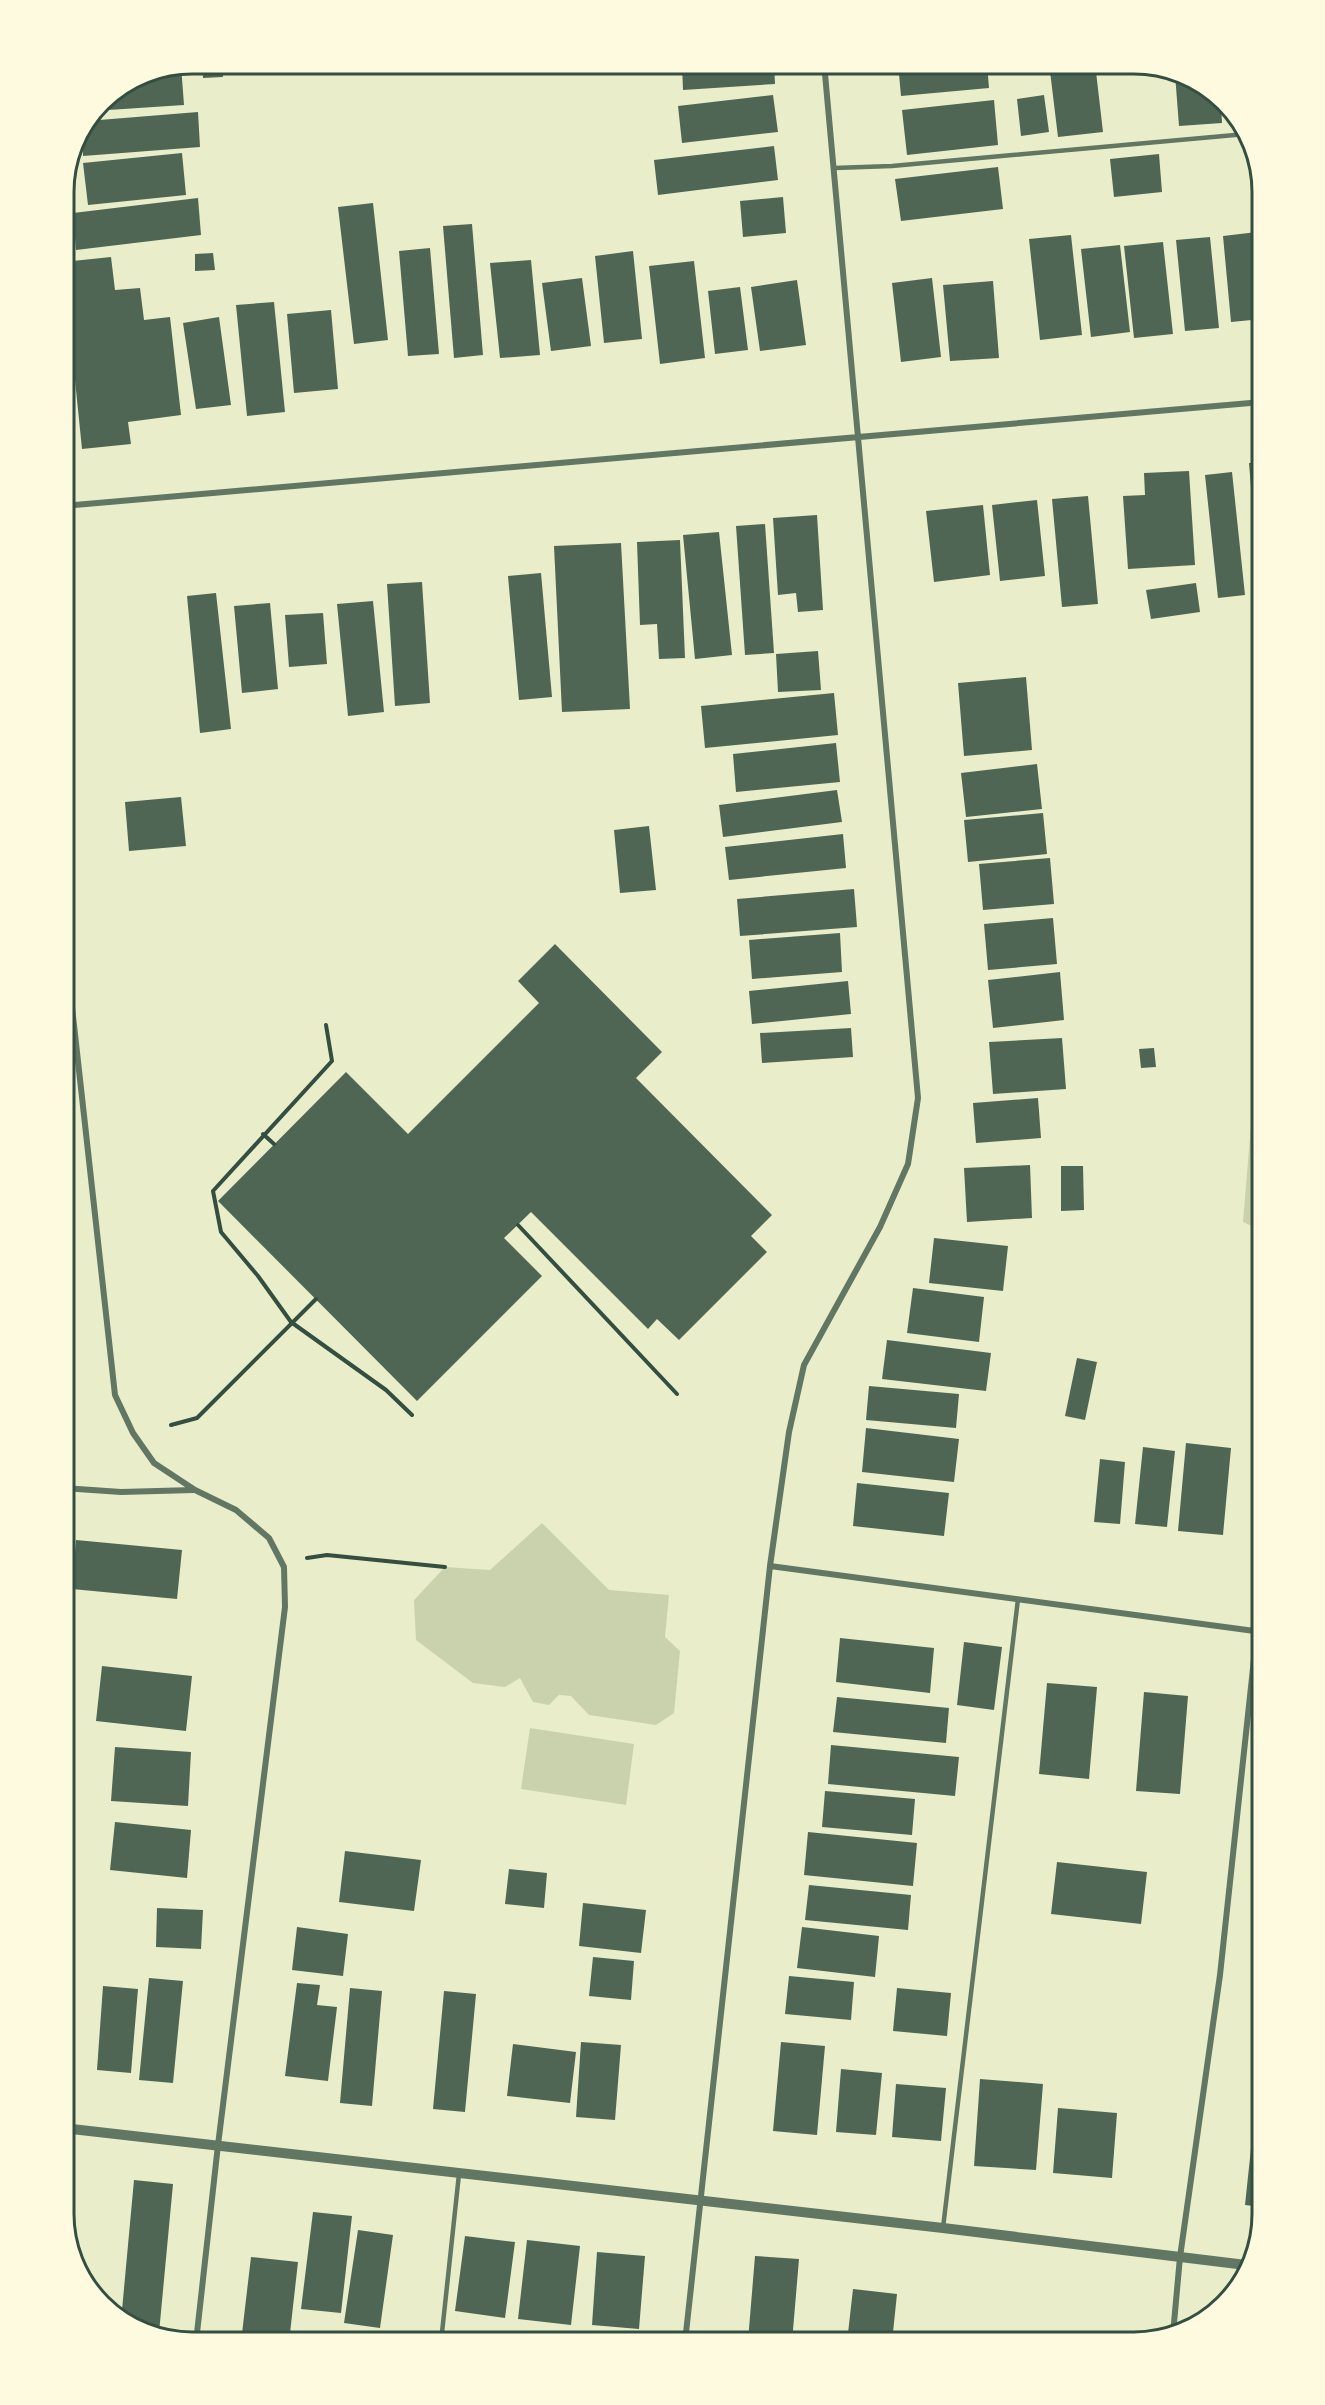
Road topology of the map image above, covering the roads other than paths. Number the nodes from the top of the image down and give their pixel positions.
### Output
1 (825, 74) edge
2 (1237, 135) edge
3 (834, 168) junction
4 (1252, 403) edge
5 (858, 437) junction
6 (74, 505) edge
7 (74, 1028) edge
8 (74, 1489) edge
9 (195, 1490) junction
10 (770, 1566) junction
11 (1018, 1599) junction
12 (1252, 1631) edge
13 (1252, 1694) edge
14 (74, 2129) edge
15 (218, 2145) junction
16 (459, 2174) junction
17 (702, 2200) junction
18 (943, 2228) junction
19 (1180, 2257) junction
20 (1240, 2264) edge
21 (1174, 2324) edge
22 (197, 2331) edge
23 (442, 2331) edge
24 (686, 2332) edge

1 - 3 street
2 - 3 lane
3 - 5 street
4 - 5 street
5 - 6 street
5 - 10 street
7 - 9 street
8 - 9 street
9 - 15 street
10 - 11 street
10 - 17 street
11 - 12 street
11 - 18 lane
13 - 19 street
14 - 15 street
15 - 16 street
15 - 22 street
16 - 17 street
16 - 23 lane
17 - 18 street
17 - 24 street
18 - 19 street
19 - 20 street
19 - 21 street

